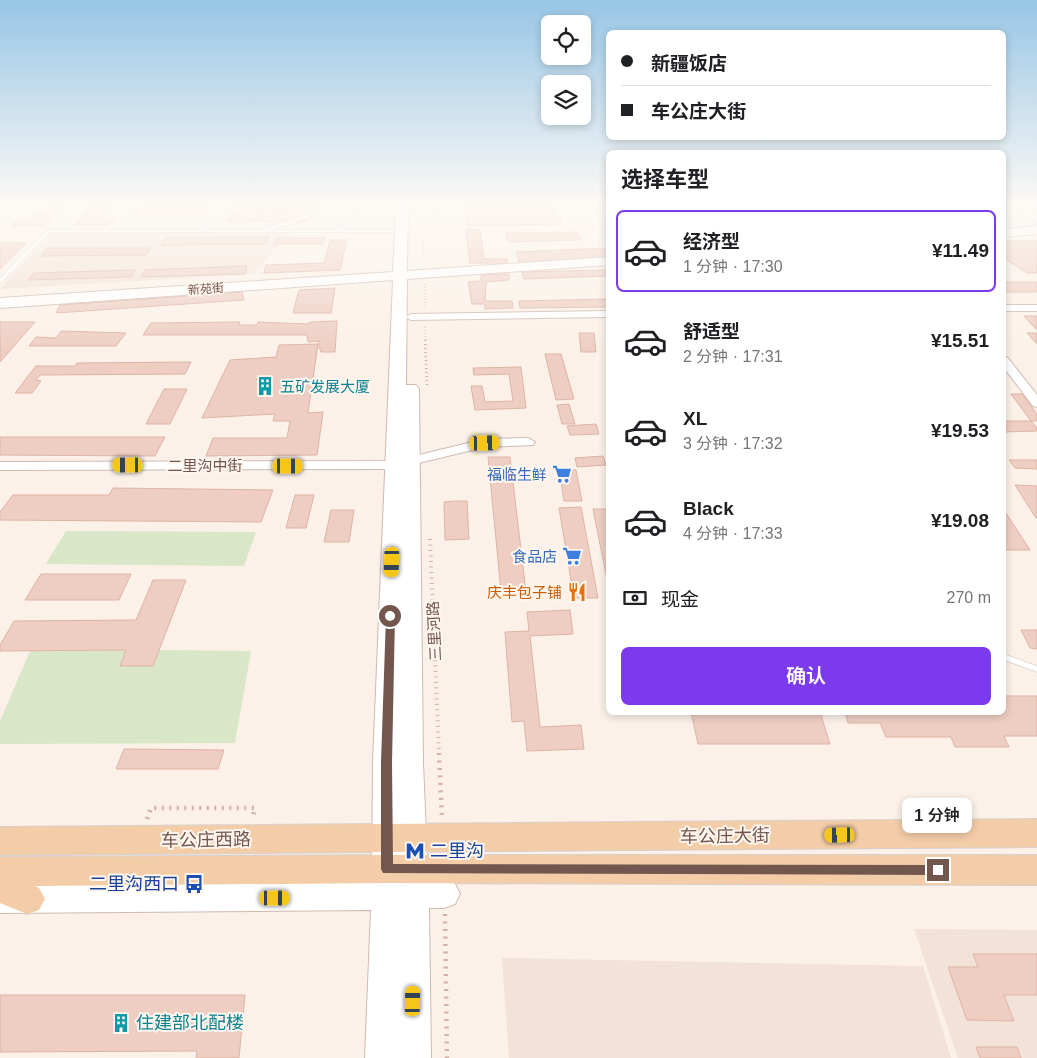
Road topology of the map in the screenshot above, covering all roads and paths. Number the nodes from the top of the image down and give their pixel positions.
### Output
1 (27, 253) edge
2 (408, 253) edge
3 (414, 253) edge
4 (606, 261) edge
5 (411, 276) junction
6 (0, 281) edge
7 (0, 302) edge
8 (1006, 308) edge
9 (1037, 308) edge
10 (606, 314) edge
11 (418, 317) junction
12 (1006, 363) edge
13 (427, 394) dead end
14 (1037, 403) edge
15 (528, 442) dead end
16 (402, 463) junction
17 (0, 466) edge
18 (430, 530) dead end
19 (1006, 658) edge
20 (1037, 669) edge
21 (1037, 833) edge
22 (246, 840) junction
23 (0, 841) edge
24 (138, 841) junction
25 (410, 868) junction
26 (1037, 870) edge
27 (0, 872) edge
28 (9, 895) edge
29 (383, 1058) edge
30 (413, 1058) edge
31 (447, 1058) edge

1 - 6 lane
2 - 5 main road
3 - 5 path
4 - 5 main road, 新苑街
5 - 7 main road, 新苑街
5 - 11 main road
5 - 11 path
5 - 16 main road
8 - 9 street
10 - 11 street
11 - 13 path
11 - 16 main road
12 - 14 street
15 - 16 street, 二里沟中街
16 - 17 street, 二里沟中街
16 - 25 main road
18 - 25 path, 三里河路
19 - 20 lane
21 - 25 main road, 车公庄大街
22 - 24 main road, 车公庄西路
22 - 24 path
22 - 25 main road, 车公庄西路
23 - 24 main road, 车公庄西路
25 - 26 main road, 车公庄大街
25 - 27 main road, 车公庄西路
25 - 28 main road
25 - 29 main road
25 - 30 main road
25 - 31 path, 三里河路

